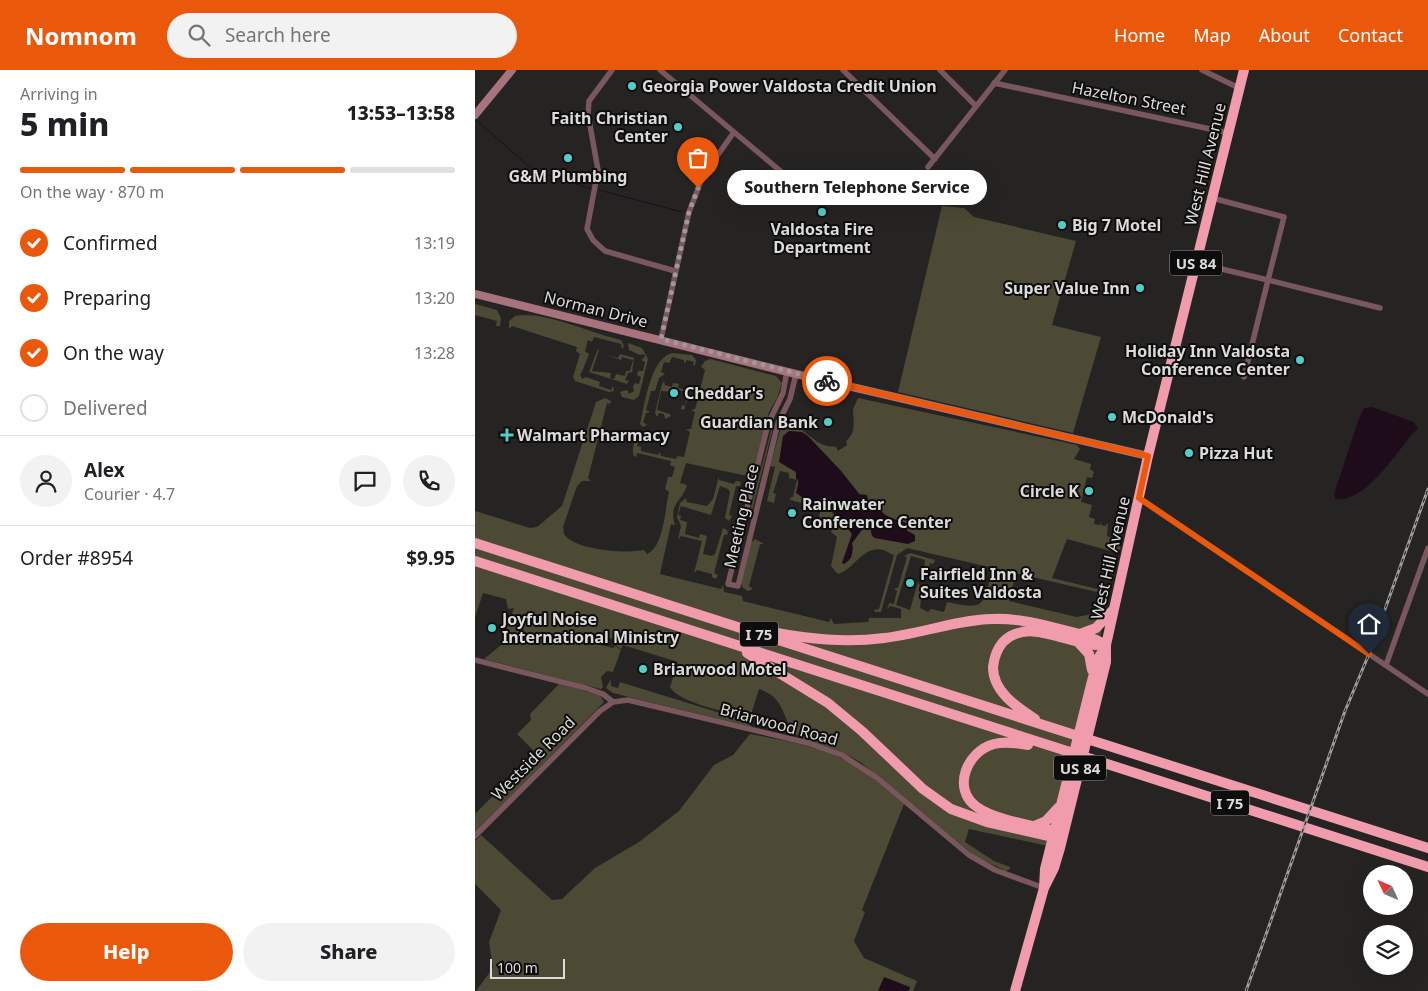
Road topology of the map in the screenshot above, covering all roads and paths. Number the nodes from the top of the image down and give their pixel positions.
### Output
1 (512, 70) edge
2 (611, 70) edge
3 (660, 70) edge
4 (843, 70) edge
5 (940, 70) edge
6 (1005, 70) edge
7 (1202, 70) edge
8 (1244, 70) edge
9 (994, 83) junction
10 (1239, 88) junction
11 (976, 106) junction
12 (475, 115) edge
13 (734, 132) junction
14 (1229, 133) junction
15 (935, 158) junction
16 (928, 167) dead end
17 (803, 178) dead end
18 (1212, 198) junction
19 (1196, 263) junction
20 (675, 271) junction
21 (1268, 280) junction
22 (475, 294) edge
23 (1380, 308) dead end
24 (661, 339) junction
25 (787, 371) junction
26 (796, 374) junction
27 (1244, 377) dead end
28 (1148, 456) junction
29 (1139, 498) junction
30 (475, 543) edge
31 (1428, 548) edge
32 (475, 562) edge
33 (1115, 607) junction
34 (723, 622) junction
35 (1078, 638) junction
36 (727, 642) junction
37 (1106, 645) junction
38 (475, 660) edge
39 (1386, 665) junction
40 (1092, 681) junction
41 (1428, 694) edge
42 (613, 702) junction
43 (1044, 725) junction
44 (1062, 751) junction
45 (1062, 802) junction
46 (1032, 829) junction
47 (475, 836) edge
48 (1057, 836) junction
49 (1428, 848) edge
50 (1046, 863) junction
51 (1428, 867) edge
52 (1044, 888) junction
53 (1015, 991) edge

1 - 12 street
2 - 20 street
3 - 13 street
4 - 15 street
5 - 11 street
6 - 9 street
7 - 10 street
8 - 10 highway, West Hill Avenue / US 84
9 - 11 street
9 - 14 street, Hazelton Street
10 - 14 highway, West Hill Avenue / US 84
11 - 15 street
13 - 17 street
13 - 20 street
14 - 18 highway, West Hill Avenue / US 84
15 - 16 street
18 - 19 highway, West Hill Avenue / US 84
18 - 21 street
19 - 21 street
19 - 28 highway, West Hill Avenue / US 84
20 - 24 street
21 - 23 street
21 - 27 street
22 - 24 street, Norman Drive
24 - 25 street, Norman Drive
25 - 26 street, Norman Drive
25 - 26 street, Meeting Place
26 - 28 street, Norman Drive
28 - 29 highway, West Hill Avenue / US 84
29 - 33 highway, West Hill Avenue / US 84
29 - 39 street
30 - 34 highway, I 75
31 - 39 street
32 - 36 highway, I 75
33 - 35 highway
33 - 37 highway, West Hill Avenue / US 84
34 - 35 highway
34 - 43 highway, I 75
35 - 37 highway
35 - 40 highway
35 - 43 highway
36 - 44 highway, I 75
36 - 46 highway
37 - 40 highway, West Hill Avenue / US 84
37 - 48 highway, West Hill Avenue / US 84
38 - 42 street, Briarwood Road
39 - 41 street
40 - 45 highway, West Hill Avenue / US 84
42 - 47 street, Westside Road
42 - 52 street, Briarwood Road
43 - 49 highway, I 75
44 - 46 highway
44 - 51 highway, I 75
45 - 46 highway
45 - 48 highway, West Hill Avenue / US 84
46 - 48 highway
46 - 50 highway
48 - 50 highway, West Hill Avenue / US 84
48 - 52 highway, West Hill Avenue / US 84
50 - 52 highway, West Hill Avenue / US 84
52 - 53 highway, West Hill Avenue / US 84

